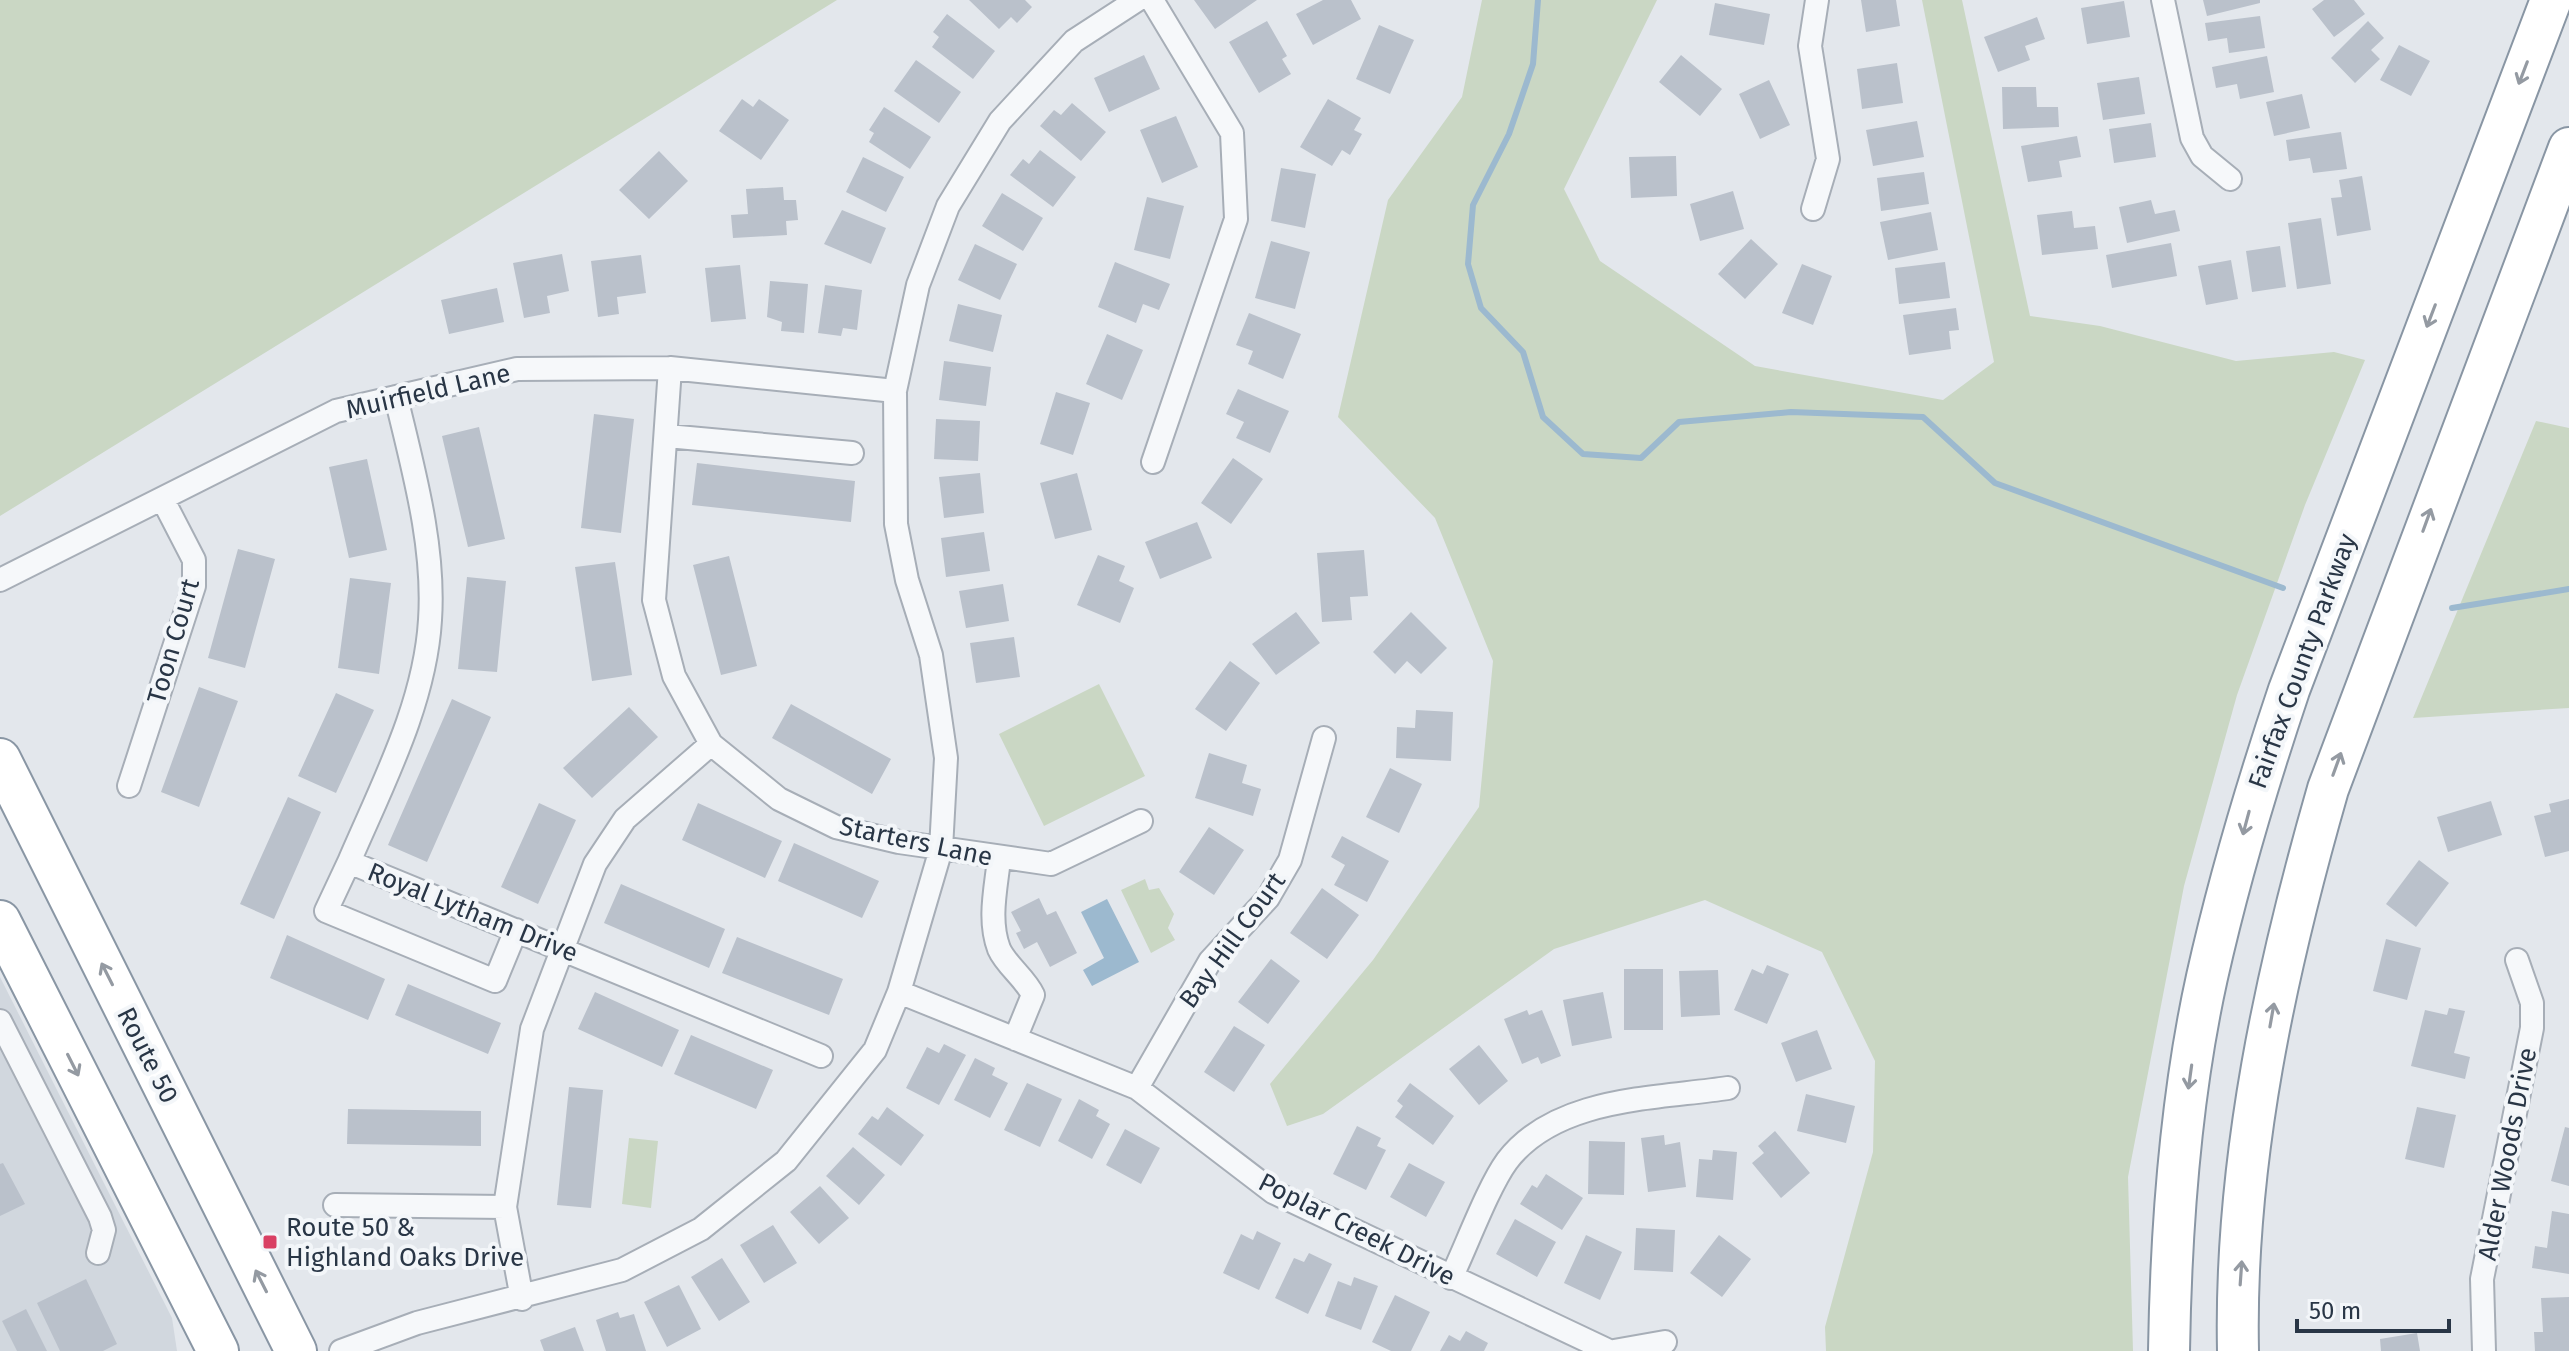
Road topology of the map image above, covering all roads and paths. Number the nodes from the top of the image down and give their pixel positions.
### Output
1 (1137, 0) edge
2 (1152, 0) edge
3 (1817, 0) edge
4 (2163, 0) edge
5 (2551, 0) edge
6 (2569, 148) edge
7 (2230, 179) dead end
8 (1813, 209) dead end
9 (670, 368) junction
10 (895, 391) junction
11 (396, 397) junction
12 (667, 436) junction
13 (852, 453) dead end
14 (1153, 462) dead end
15 (163, 500) junction
16 (0, 580) edge
17 (1324, 738) dead end
18 (711, 744) junction
19 (0, 759) edge
20 (129, 786) dead end
21 (1141, 821) dead end
22 (941, 849) junction
23 (999, 859) junction
24 (349, 862) junction
25 (0, 921) edge
26 (516, 930) junction
27 (563, 950) junction
28 (2517, 960) dead end
29 (899, 992) junction
30 (0, 1021) edge
31 (1015, 1039) junction
32 (821, 1056) dead end
33 (1137, 1088) junction
34 (1728, 1088) dead end
35 (335, 1205) dead end
36 (505, 1207) junction
37 (98, 1253) dead end
38 (170, 1256) junction
39 (1451, 1278) junction
40 (522, 1299) junction
41 (1665, 1342) dead end
42 (185, 1351) edge
43 (218, 1351) edge
44 (296, 1351) edge
45 (341, 1351) edge
46 (1611, 1351) edge
47 (2169, 1351) edge
48 (2238, 1351) edge
49 (2484, 1351) edge

1 - 10 street
2 - 14 street
3 - 8 street
4 - 7 street
5 -> 47 highway, Fairfax County Parkway
48 -> 6 highway
9 - 10 street, Muirfield Lane
9 - 11 street, Muirfield Lane
9 - 12 street, Starters Lane
10 - 22 street
11 - 15 street, Muirfield Lane
11 - 24 street, Royal Lytham Drive
12 - 13 street
12 - 18 street, Starters Lane
15 - 16 street, Muirfield Lane
15 - 20 street, Toon Court
17 - 33 street, Bay Hill Court
18 - 22 street, Starters Lane
18 - 27 street
44 -> 19 highway, Route 50
21 - 23 street, Starters Lane
22 - 23 street, Starters Lane
22 - 29 street
23 - 31 street
24 - 26 street, Royal Lytham Drive
24 - 26 street
25 -> 38 highway
26 - 27 street, Royal Lytham Drive
27 - 32 street, Royal Lytham Drive
27 - 36 street
28 - 49 street, Alder Woods Drive
29 - 31 street, Poplar Creek Drive
29 - 40 street
30 - 37 street
31 - 33 street, Poplar Creek Drive
33 - 39 street, Poplar Creek Drive
34 - 39 street
35 - 36 street
36 - 40 street
38 - 42 highway
38 - 43 highway
39 - 46 street, Poplar Creek Drive
40 - 45 street
41 - 46 street, Poplar Creek Drive

